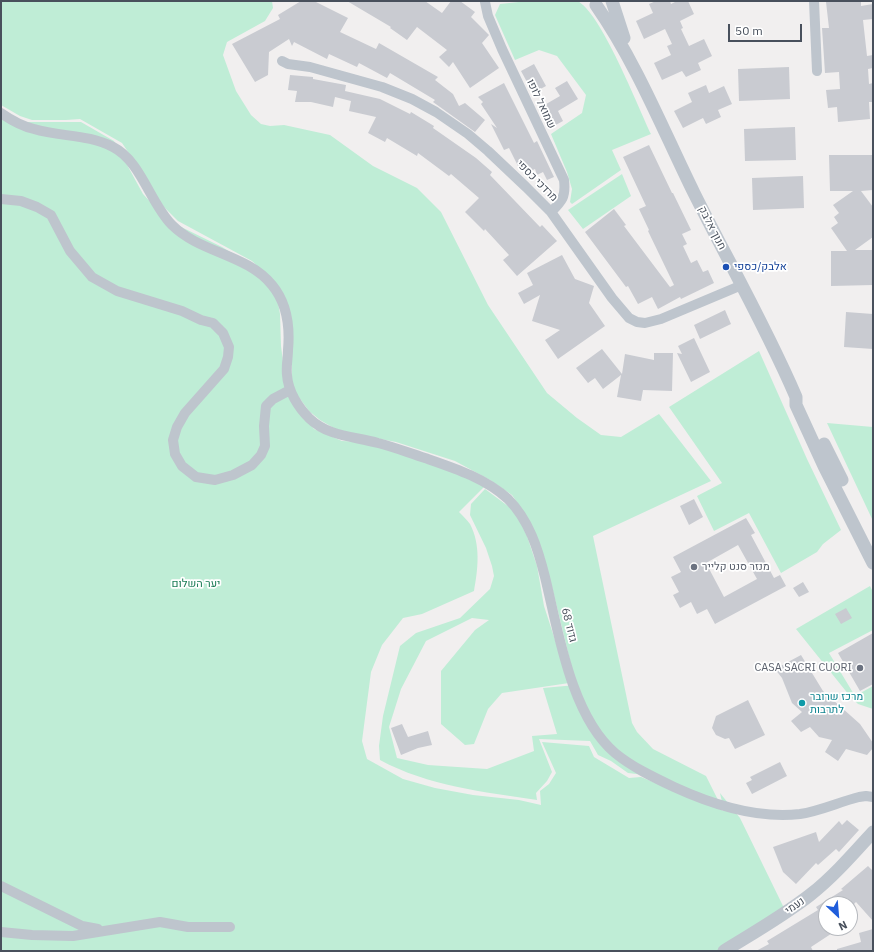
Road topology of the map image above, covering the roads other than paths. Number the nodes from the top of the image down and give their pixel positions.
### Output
1 (486, 1) edge
2 (612, 1) edge
3 (814, 1) edge
4 (593, 3) edge
5 (282, 61) dead end
6 (817, 71) dead end
7 (640, 79) junction
8 (1, 113) edge
9 (1, 199) edge
10 (551, 212) junction
11 (742, 285) junction
12 (290, 390) junction
13 (796, 397) junction
14 (873, 544) edge
15 (873, 563) edge
16 (873, 792) edge
17 (873, 797) edge
18 (850, 799) junction
19 (871, 838) edge
20 (1, 886) edge
21 (230, 927) dead end
22 (106, 931) junction
23 (1, 932) edge
24 (724, 951) edge

1 - 10 street, שמואל לופו
2 - 4 street
2 - 7 street, חנוך אלבק
3 - 6 street
4 - 7 street, חנוך אלבק
5 - 10 street, מרדכי כספי
7 - 11 street, חנוך אלבק
8 - 12 street
9 - 12 street
10 - 11 street, מרדכי כספי
11 - 13 street, חנוך אלבק
12 - 18 street, גדוד 68
13 - 14 street, חנוך אלבק
13 - 15 street, חנוך אלבק
16 - 18 street, גדוד 68
17 - 18 street, גדוד 68
19 - 24 street, נעמי
20 - 22 street
21 - 22 street
22 - 23 street

